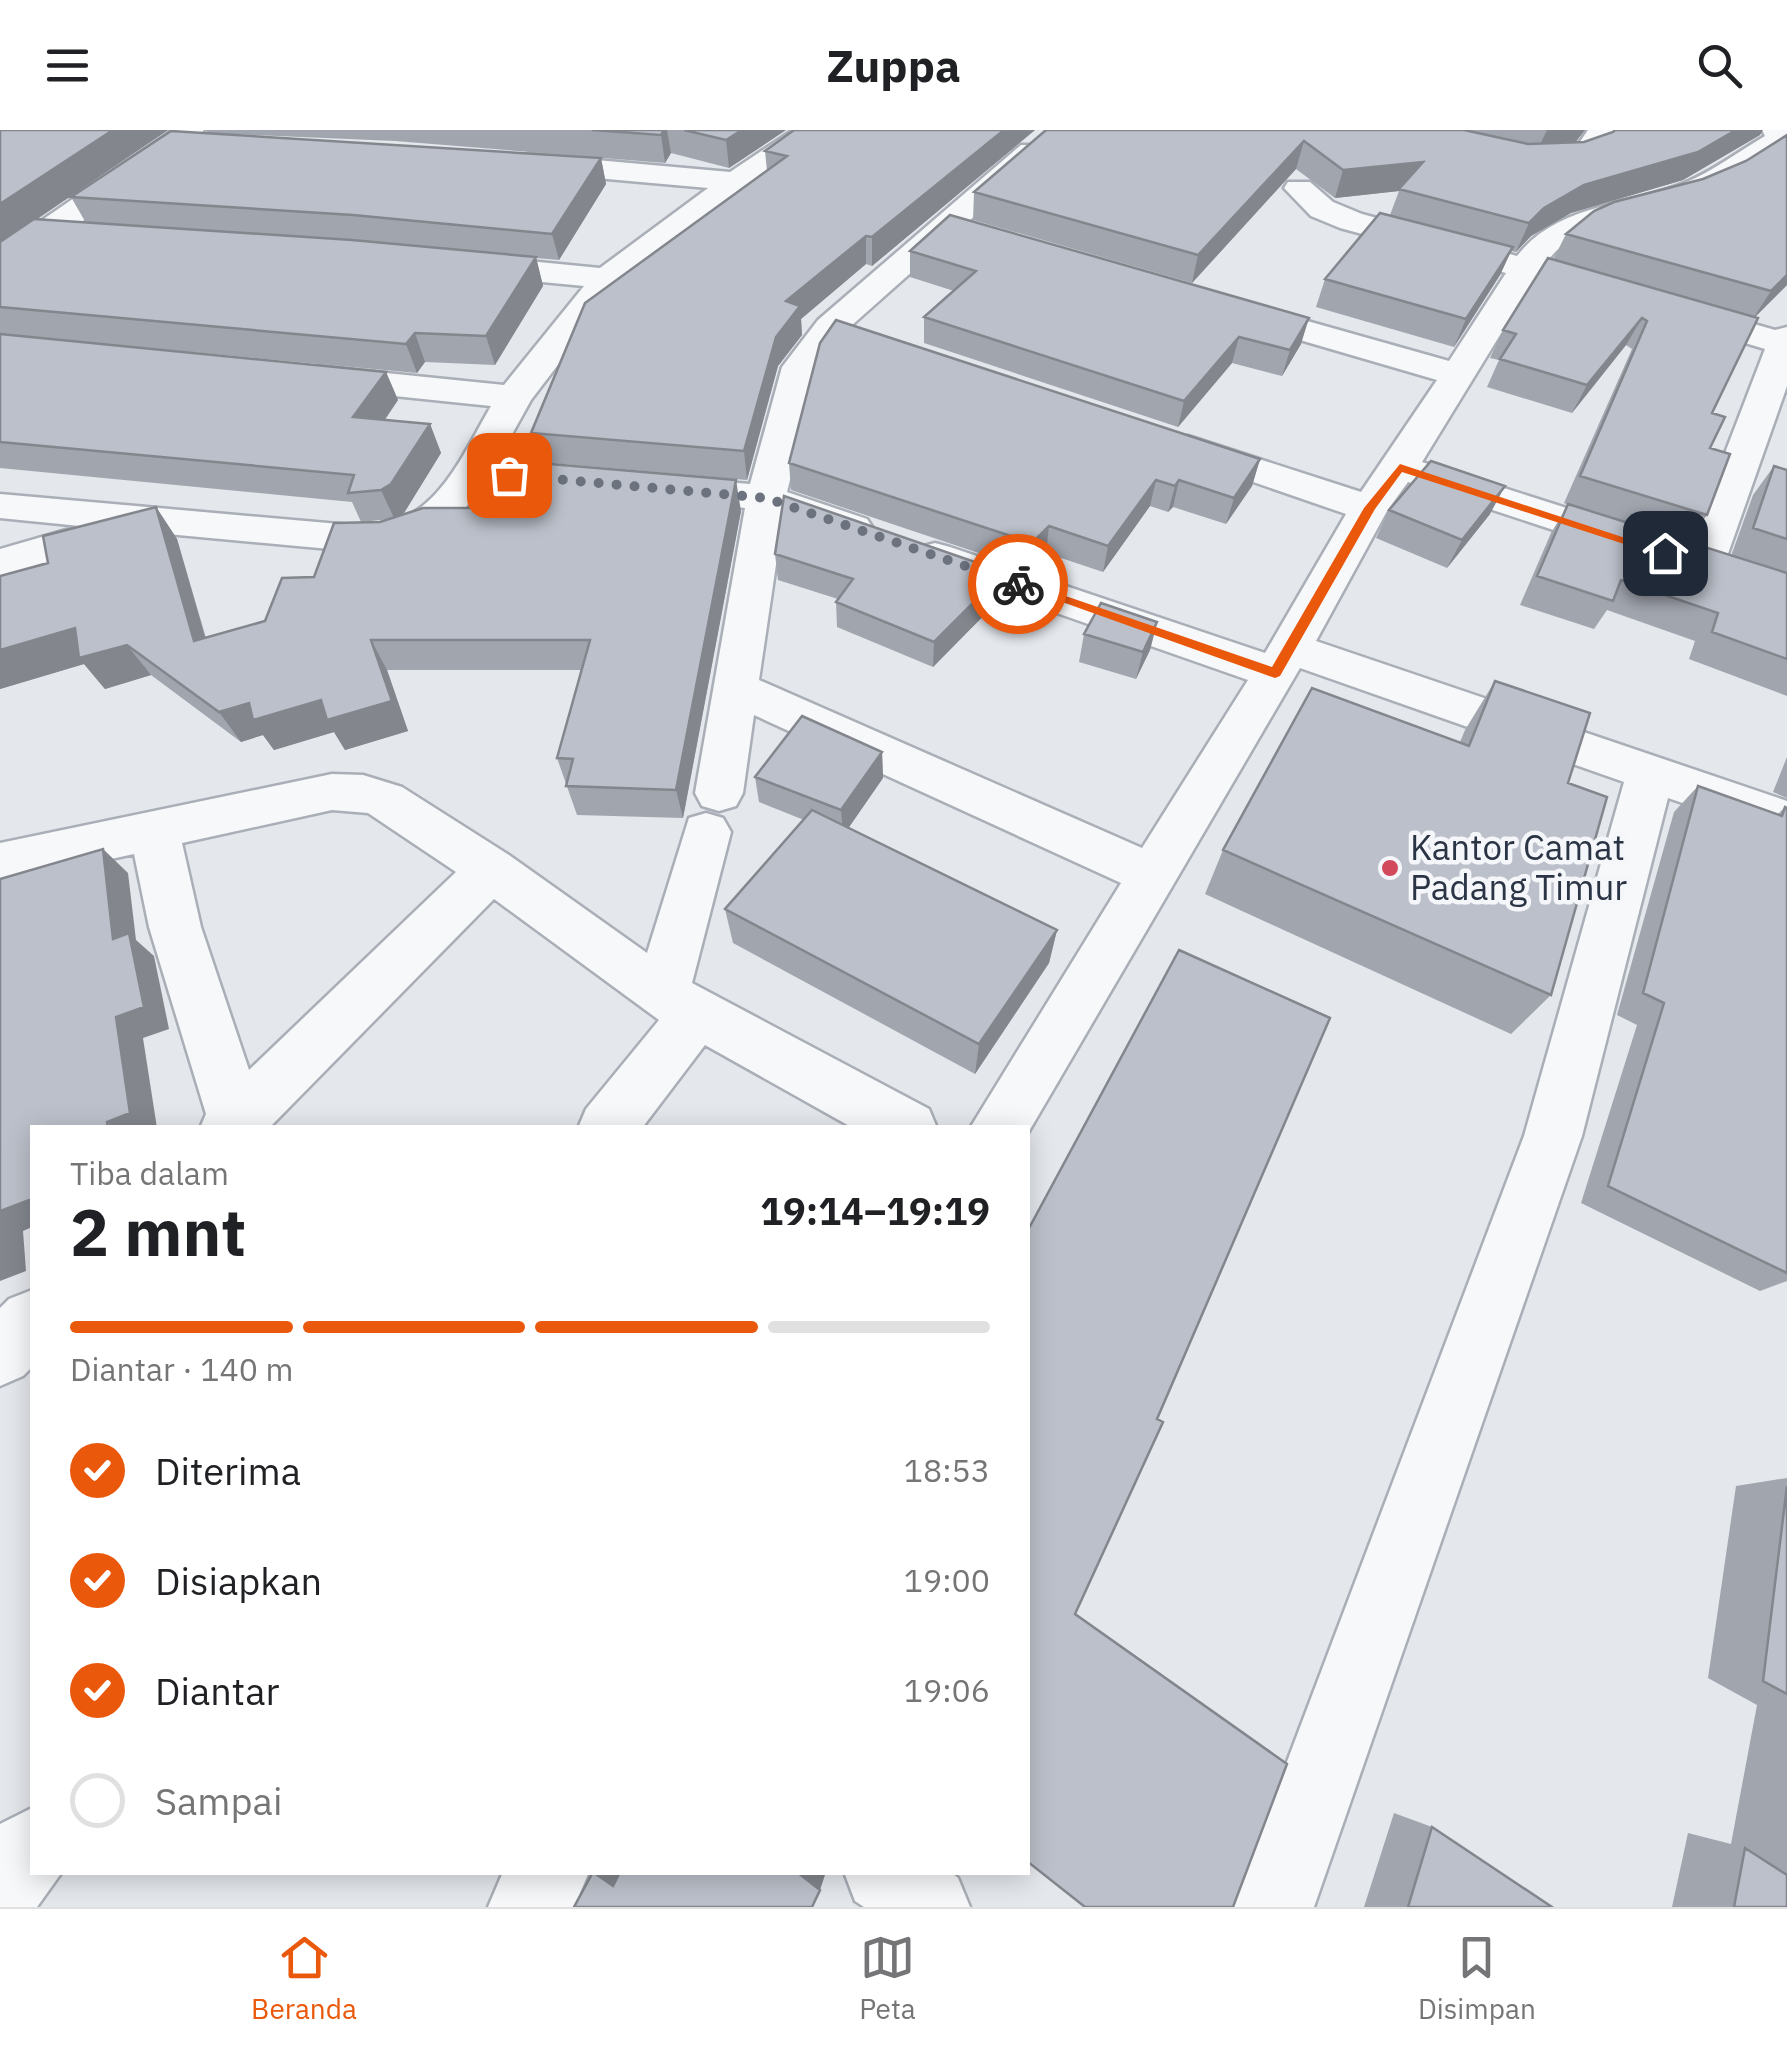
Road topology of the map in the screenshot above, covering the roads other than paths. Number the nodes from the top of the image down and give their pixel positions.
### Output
1 (812, 130) edge
2 (1388, 130) edge
3 (1602, 130) edge
4 (1776, 130) edge
5 (1046, 138) edge
6 (194, 140) edge
7 (602, 144) edge
8 (508, 162) edge
9 (583, 167) junction
10 (736, 181) junction
11 (1299, 188) dead end
12 (942, 225) junction
13 (46, 234) junction
14 (85, 236) edge
15 (980, 236) edge
16 (438, 262) edge
17 (0, 264) edge
18 (1524, 268) junction
19 (606, 278) junction
20 (1580, 284) edge
21 (1208, 302) edge
22 (1653, 306) edge
23 (830, 328) junction
24 (867, 340) edge
25 (1784, 340) edge
26 (282, 374) edge
27 (1456, 374) junction
28 (514, 397) junction
29 (1146, 433) edge
30 (1400, 468) junction
31 (629, 486) edge
32 (766, 498) junction
33 (0, 506) edge
34 (1370, 508) junction
35 (143, 520) junction
36 (0, 563) edge
37 (1283, 661) junction
38 (738, 689) junction
39 (1651, 770) junction
40 (1787, 820) edge
41 (154, 831) junction
42 (0, 863) edge
43 (491, 869) junction
44 (1153, 875) junction
45 (680, 1004) junction
46 (233, 1124) edge
47 (609, 1125) edge
48 (902, 1125) edge
49 (1001, 1125) edge
50 (30, 1324) edge
51 (0, 1353) edge
52 (30, 1851) edge
53 (547, 1875) edge
54 (888, 1875) edge
55 (0, 1889) edge
56 (529, 1907) edge
57 (929, 1907) edge
58 (1273, 1907) edge

1 - 10 street
2 - 3 street
4 - 18 street
5 - 12 street
6 - 13 street
7 - 9 street
8 - 9 street
9 - 10 street
10 - 19 street
11 - 18 street
12 - 15 street
12 - 23 street
13 - 14 street
13 - 17 street
16 - 19 street
18 - 20 street
18 - 27 street
19 - 28 street
21 - 27 street
22 - 25 street
23 - 24 street
23 - 32 street
25 - 30 street
26 - 28 street
27 - 30 street
28 - 35 street
29 - 34 street
30 - 34 street
31 - 32 street
32 - 37 street
32 - 38 street
33 - 35 street
34 - 37 street
35 - 36 street
37 - 39 street
37 - 44 street
38 - 44 street
38 - 45 street
39 - 40 street
39 - 58 street
41 - 42 street
41 - 43 street
41 - 46 street
43 - 45 street
43 - 46 street
44 - 49 street
45 - 47 street
45 - 48 street
50 - 51 street
52 - 55 street
53 - 56 street
54 - 57 street

